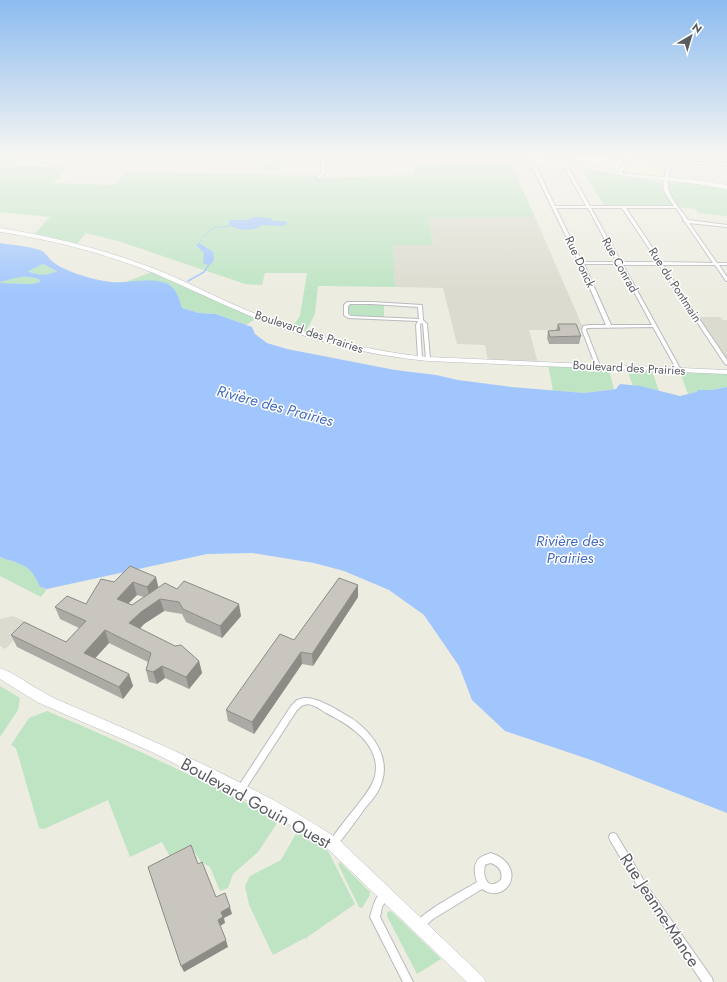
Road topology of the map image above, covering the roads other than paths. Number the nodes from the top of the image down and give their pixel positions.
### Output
1 (551, 202) edge
2 (585, 202) edge
3 (674, 202) edge
4 (554, 207) junction
5 (588, 207) junction
6 (623, 207) junction
7 (677, 207) junction
8 (685, 221) junction
9 (727, 226) edge
10 (0, 230) edge
11 (661, 262) junction
12 (581, 263) junction
13 (619, 263) junction
14 (715, 264) junction
15 (727, 264) edge
16 (727, 280) edge
17 (421, 320) junction
18 (609, 326) junction
19 (654, 326) junction
20 (424, 359) junction
21 (727, 364) edge
22 (598, 366) junction
23 (679, 370) junction
24 (727, 372) edge
25 (0, 673) edge
26 (240, 790) junction
27 (613, 837) dead end
28 (333, 844) junction
29 (482, 884) dead end
30 (385, 895) junction
31 (419, 926) junction
32 (408, 982) edge
33 (478, 982) edge
34 (708, 982) edge

1 - 4 street, Rue Donck
2 - 5 street, Rue Conrad
3 - 7 street
4 - 5 street
4 - 12 street, Rue Donck
5 - 6 street
5 - 13 street, Rue Conrad
6 - 7 street
6 - 11 street, Rue du Pontmain
7 - 8 street
8 - 9 street
8 - 14 street
10 - 20 street, Boulevard des Prairies
11 - 13 street
11 - 14 street
11 - 21 street, Rue du Pontmain
12 - 13 street
12 - 18 street, Rue Donck
13 - 19 street, Rue Conrad
14 - 15 street
14 - 16 street
17 - 17 street
17 - 20 street
18 - 19 street
18 - 22 street
19 - 23 street, Rue Conrad
20 - 22 street, Boulevard des Prairies
22 - 23 street, Boulevard des Prairies
23 - 24 street, Boulevard des Prairies
25 - 26 street, Boulevard Gouin Ouest
26 - 28 street, Boulevard Gouin Ouest
26 - 28 street
27 - 34 street, Rue Jeanne-Mance
28 - 30 street, Boulevard Gouin Ouest
29 - 31 street
30 - 31 street, Boulevard Gouin Ouest
30 - 32 street
31 - 33 street, Boulevard Gouin Ouest

